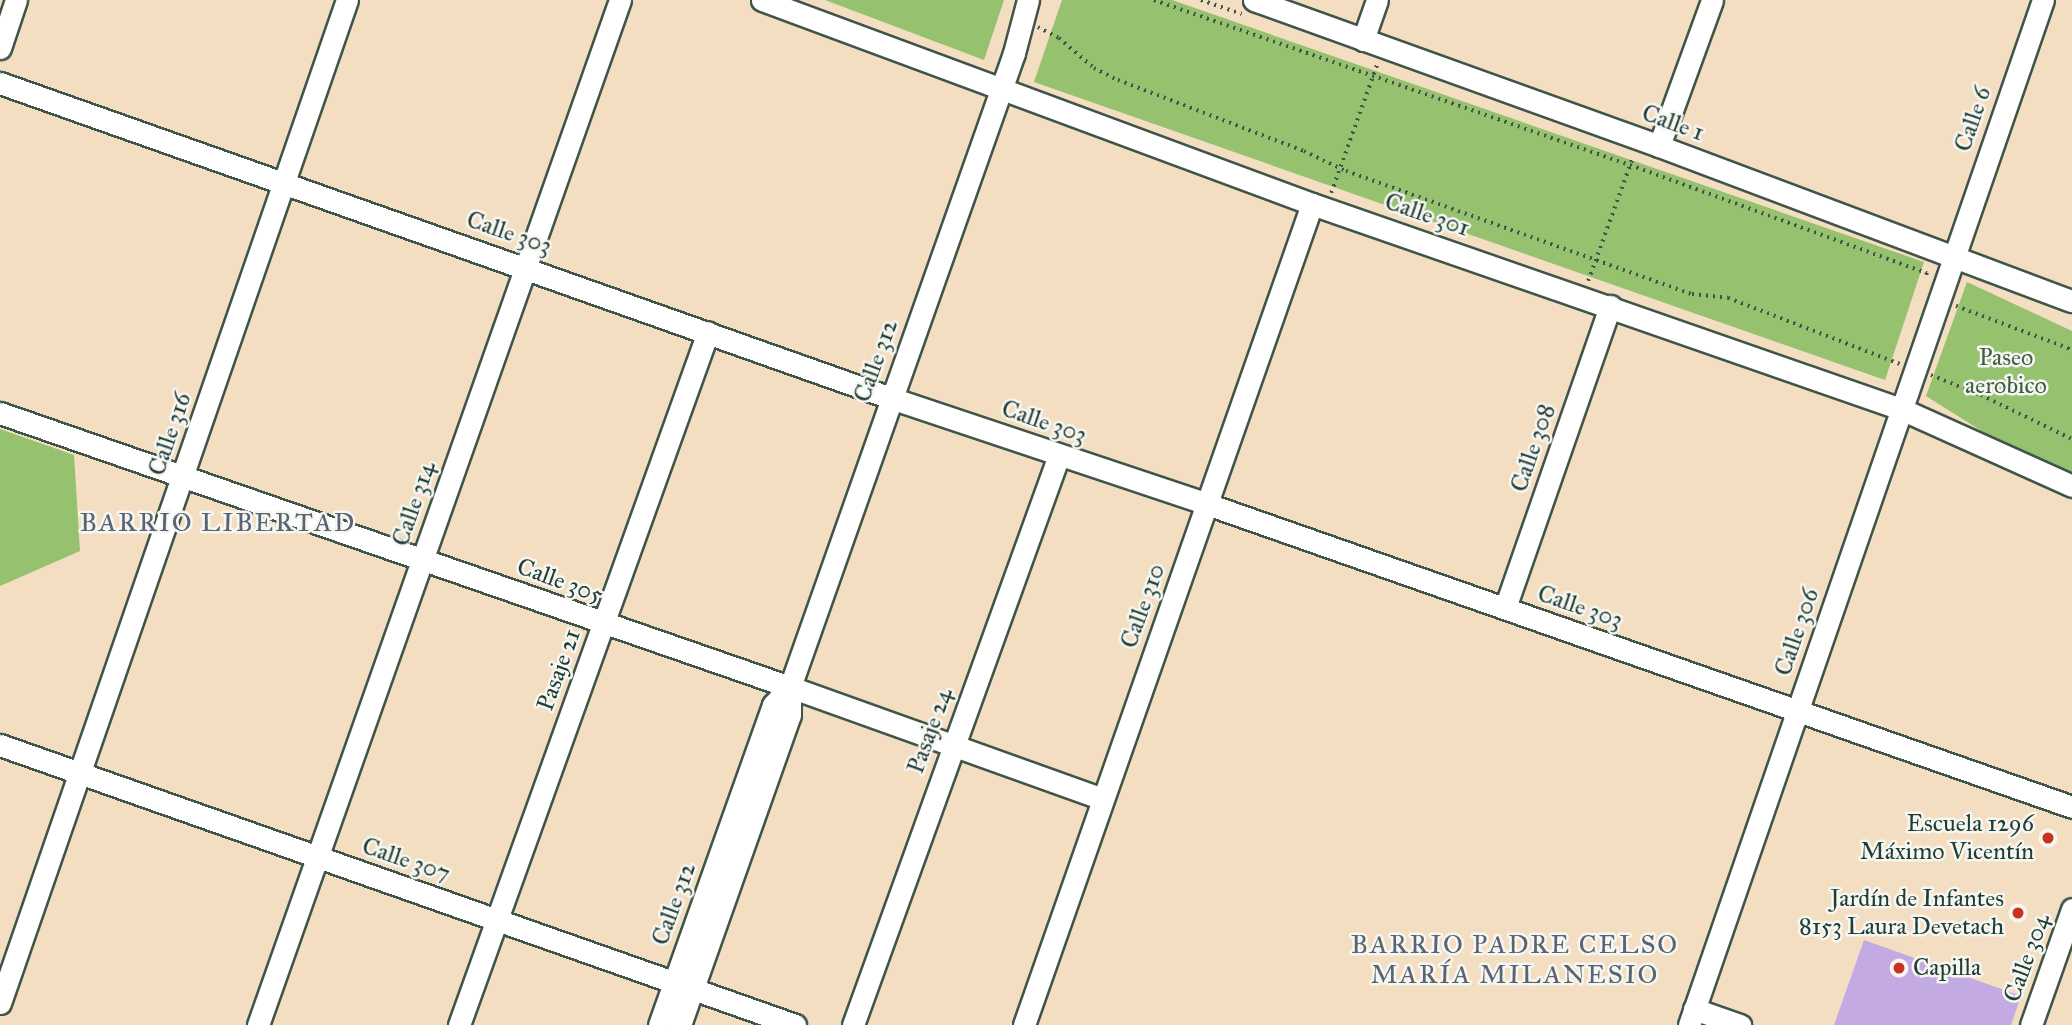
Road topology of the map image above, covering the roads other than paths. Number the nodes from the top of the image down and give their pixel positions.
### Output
1 (16, 0) edge
2 (347, 0) edge
3 (620, 0) edge
4 (762, 0) edge
5 (1254, 0) edge
6 (1377, 0) edge
7 (1712, 0) edge
8 (2043, 0) edge
9 (1032, 6) edge
10 (1373, 44) junction
11 (0, 48) edge
12 (0, 83) edge
13 (1000, 91) junction
14 (1649, 142) junction
15 (284, 184) junction
16 (1319, 206) junction
17 (1953, 256) junction
18 (526, 267) junction
19 (2072, 301) edge
20 (1610, 306) junction
21 (708, 332) junction
22 (891, 398) junction
23 (1901, 409) junction
24 (0, 413) edge
25 (1059, 455) junction
26 (183, 476) junction
27 (2072, 486) edge
28 (1207, 504) junction
29 (422, 559) junction
30 (1505, 608) junction
31 (603, 625) junction
32 (790, 687) junction
33 (1798, 711) junction
34 (0, 746) edge
35 (952, 746) junction
36 (80, 774) junction
37 (1102, 799) junction
38 (2072, 807) edge
39 (318, 857) junction
40 (2072, 909) edge
41 (497, 920) junction
42 (683, 987) junction
43 (0, 1003) edge
44 (1691, 1017) edge
45 (258, 1025) edge
46 (459, 1025) edge
47 (659, 1025) edge
48 (680, 1025) edge
49 (795, 1025) edge
50 (853, 1025) edge
51 (1024, 1025) edge
52 (1740, 1025) edge
53 (2031, 1025) edge

1 - 11 street
2 - 15 street, Calle 316
3 - 18 street, Calle 314
4 - 13 street, Calle 301
5 - 10 street, Calle 1
6 - 10 street
7 - 14 street
8 - 17 street, Calle 6
9 - 13 street, Calle 312
10 - 14 street, Calle 1
12 - 15 street, Calle 303
13 - 16 street, Calle 301
13 - 22 street, Calle 312
14 - 17 street, Calle 1
15 - 18 street, Calle 303
15 - 26 street, Calle 316
16 - 20 street, Calle 301
16 - 28 street, Calle 310
17 - 19 street, Calle 1
17 - 23 street, Calle 306
18 - 21 street, Calle 303
18 - 29 street, Calle 314
20 - 23 street, Calle 301
20 - 30 street, Calle 308
21 - 22 street, Calle 303
21 - 31 street, Pasaje 21
22 - 25 street, Calle 303
22 - 32 street, Calle 312
23 - 27 street, Calle 301
23 - 33 street, Calle 306
24 - 26 street, Calle 305
25 - 28 street, Calle 303
25 - 35 street, Pasaje 24
26 - 29 street, Calle 305
26 - 36 street, Calle 316
28 - 30 street, Calle 303
28 - 37 street, Calle 310
29 - 31 street, Calle 305
29 - 39 street, Calle 314
30 - 33 street, Calle 303
31 - 32 street, Calle 305
31 - 41 street, Pasaje 21
32 - 35 street, Calle 305
32 - 42 street, Calle 312
33 - 38 street, Calle 303
33 - 44 street, Calle 306
34 - 36 street, Calle 307
35 - 37 street, Calle 305
35 - 50 street, Pasaje 24
36 - 39 street, Calle 307
36 - 43 street, Calle 316
37 - 51 street, Calle 310
39 - 41 street, Calle 307
39 - 45 street, Calle 314
40 - 53 street, Calle 304
41 - 42 street, Calle 307
41 - 46 street, Pasaje 21
42 - 47 street, Calle 312
42 - 48 street, Calle 312
42 - 49 street, Calle 307
44 - 52 street

